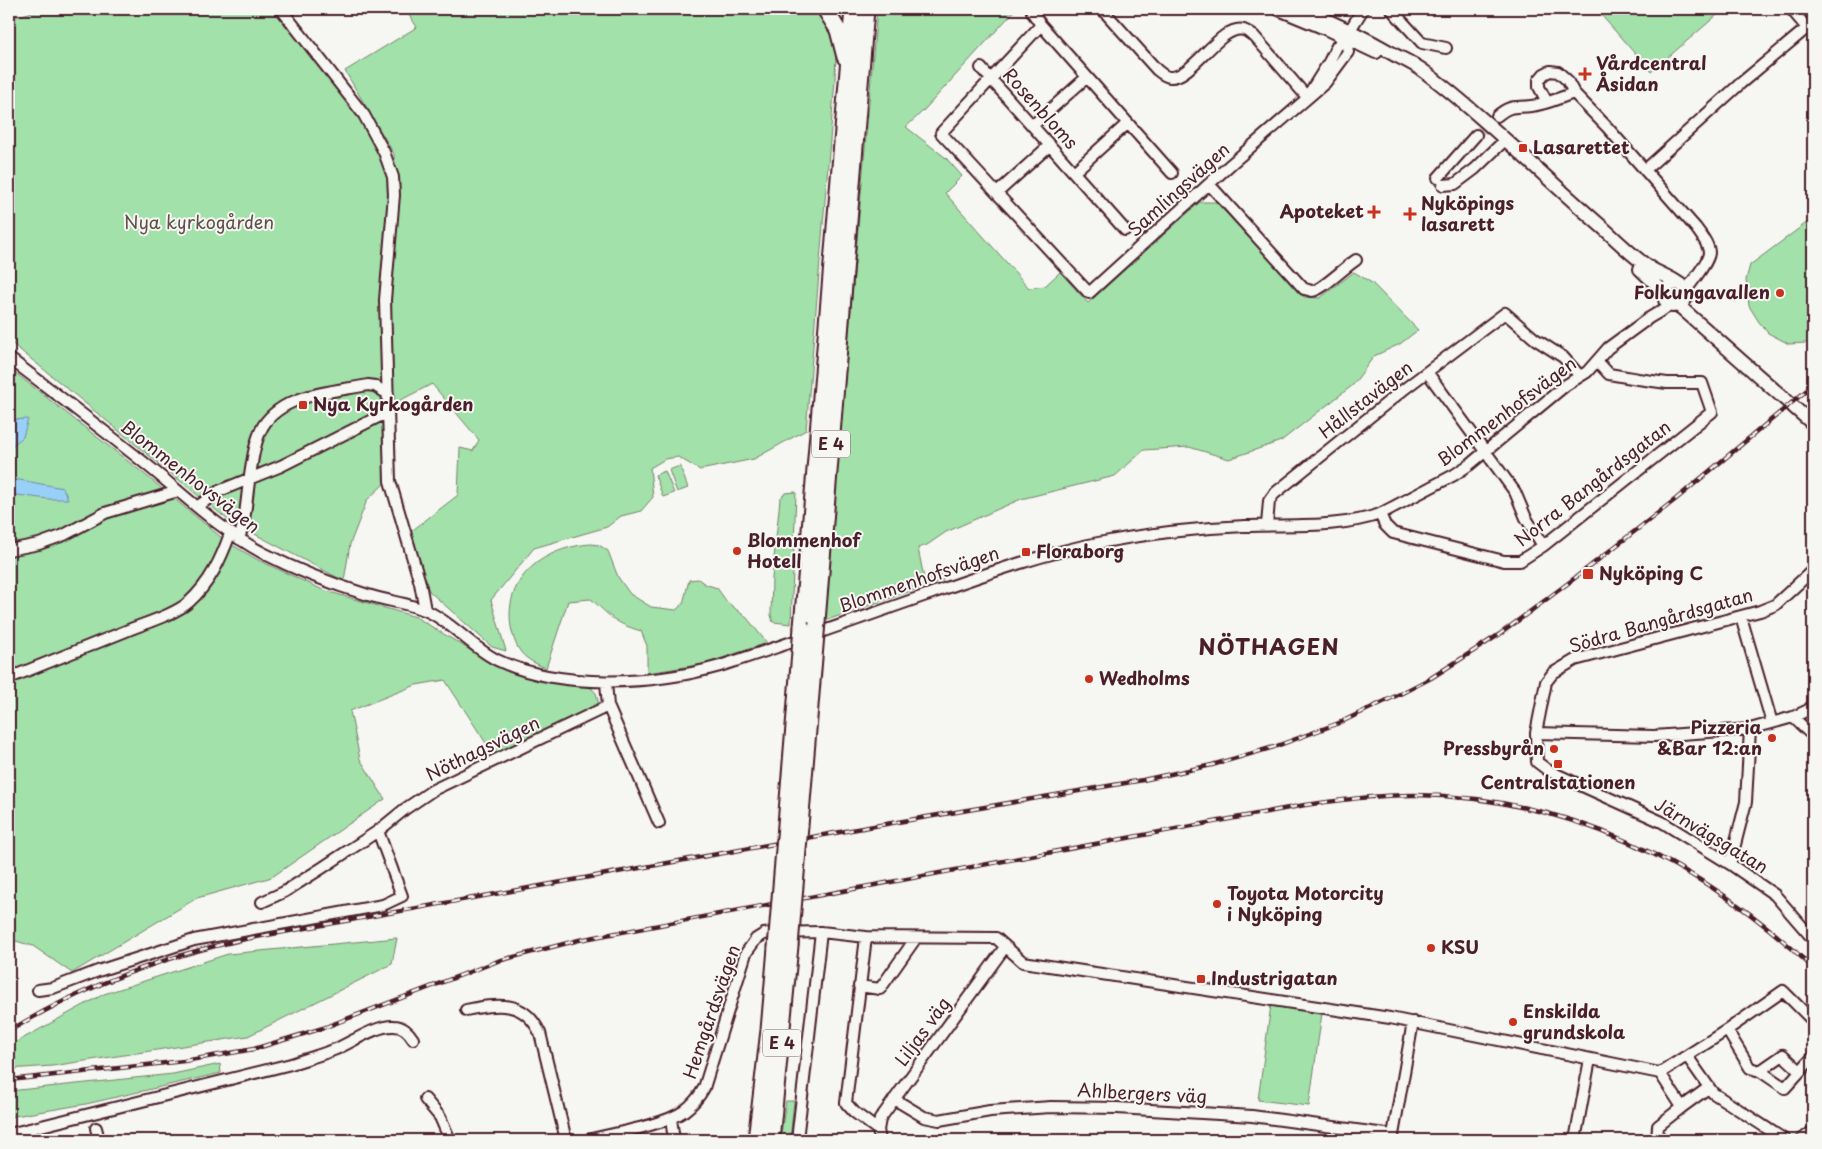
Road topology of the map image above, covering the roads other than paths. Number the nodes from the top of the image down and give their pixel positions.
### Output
1 (281, 9) edge
2 (825, 9) edge
3 (853, 9) edge
4 (866, 9) edge
5 (1036, 9) edge
6 (1102, 9) edge
7 (1279, 9) edge
8 (1300, 9) edge
9 (1363, 9) edge
10 (1391, 9) edge
11 (1791, 9) edge
12 (1041, 24) junction
13 (1348, 34) junction
14 (1446, 48) dead end
15 (981, 68) dead end
16 (848, 73) junction
17 (1087, 77) junction
18 (991, 79) junction
19 (1574, 93) junction
20 (1307, 97) junction
21 (1547, 102) junction
22 (1497, 116) tunnel mouth
23 (1128, 123) junction
24 (1033, 125) junction
25 (1476, 134) tunnel mouth
26 (1505, 140) junction
27 (1050, 145) junction
28 (1645, 170) junction
29 (1074, 172) junction
30 (1172, 173) dead end
31 (1209, 184) junction
32 (997, 193) junction
33 (1126, 230) dead end
34 (1356, 260) dead end
35 (1676, 294) junction
36 (9, 358) edge
37 (1597, 361) junction
38 (1428, 372) junction
39 (1580, 376) junction
40 (388, 394) junction
41 (388, 412) junction
42 (1813, 418) edge
43 (1813, 424) edge
44 (1485, 452) junction
45 (249, 480) junction
46 (178, 490) junction
47 (197, 507) junction
48 (1380, 514) junction
49 (1267, 525) junction
50 (235, 536) junction
51 (1543, 546) junction
52 (9, 550) edge
53 (1813, 570) edge
54 (425, 610) junction
55 (1741, 617) junction
56 (9, 678) edge
57 (606, 682) junction
58 (1813, 705) edge
59 (608, 706) junction
60 (1793, 717) junction
61 (1772, 723) junction
62 (1750, 729) junction
63 (1536, 733) junction
64 (1813, 736) edge
65 (1549, 771) joint
66 (659, 823) dead end
67 (378, 831) junction
68 (1730, 864) junction
69 (262, 902) dead end
70 (821, 932) junction
71 (866, 937) junction
72 (916, 938) junction
73 (1813, 939) edge
74 (783, 947) junction
75 (1005, 948) junction
76 (859, 986) junction
77 (38, 990) dead end
78 (466, 1010) dead end
79 (1813, 1021) edge
80 (1413, 1022) junction
81 (1726, 1030) junction
82 (413, 1039) dead end
83 (1686, 1056) junction
84 (1813, 1057) edge
85 (1590, 1059) junction
86 (1760, 1071) junction
87 (1800, 1071) junction
88 (1660, 1073) junction
89 (1708, 1088) junction
90 (425, 1099) dead end
91 (894, 1099) junction
92 (1682, 1108) junction
93 (671, 1119) junction
94 (96, 1128) dead end
95 (1813, 1131) edge
96 (9, 1134) edge
97 (879, 1135) edge
98 (1394, 1138) edge
99 (99, 1140) edge
100 (450, 1140) edge
101 (566, 1140) edge
102 (587, 1140) edge
103 (674, 1140) edge
104 (756, 1140) edge
105 (771, 1140) edge
106 (797, 1140) edge
107 (1575, 1140) edge
108 (1657, 1140) edge
109 (1785, 1140) edge
110 (1801, 1140) edge

1 - 40 street
2 - 16 highway
3 - 16 highway, E 4
4 - 74 highway, E 4, bridge
5 - 12 street
6 - 20 street
7 - 13 main road
8 - 13 main road
9 - 13 street
10 - 14 street
11 - 28 street
12 - 17 street
12 - 18 street
13 - 20 street, Samlingsvägen
13 - 26 main road
15 - 18 street, Rosenbloms
16 - 74 highway, E 4, bridge
17 - 23 street
17 - 24 street
18 - 24 street, Rosenbloms
18 - 32 street
19 - 21 street
19 - 21 street
19 - 28 street
20 - 31 street, Samlingsvägen
21 - 22 street
23 - 29 street, Rosenbloms
23 - 30 street
24 - 27 street, Rosenbloms
25 - 26 street
26 - 35 main road
27 - 29 street, Rosenbloms
27 - 32 street
28 - 35 street, Blommenhofsvägen
29 - 33 street, Rosenbloms
31 - 32 street, Samlingsvägen
31 - 34 street
35 - 37 street, Blommenhofsvägen
35 - 42 main road
35 - 43 main road
36 - 46 street, Blommenhovsvägen
37 - 39 street, Blommenhofsvägen
37 - 51 street, Norra Bangårdsgatan
38 - 39 street, Hållstavägen
38 - 44 street
38 - 49 street, Hållstavägen
39 - 44 street, Blommenhofsvägen
40 - 41 street
40 - 45 street
41 - 45 street
41 - 54 street
44 - 48 street, Blommenhofsvägen
44 - 51 street
45 - 47 street
45 - 50 street
46 - 47 street, Blommenhovsvägen
46 - 52 street
47 - 50 street, Blommenhovsvägen
48 - 49 street, Blommenhofsvägen
48 - 51 street, Norra Bangårdsgatan
49 - 57 street, Blommenhofsvägen
50 - 54 street, Blommenhovsvägen
50 - 56 street
53 - 55 street, Södra Bangårdsgatan
54 - 57 street, Blommenhofsvägen
55 - 61 street
55 - 63 street, Södra Bangårdsgatan
57 - 59 street
58 - 60 street
59 - 66 street
59 - 67 street, Nöthagsvägen
60 - 61 street
60 - 64 street
61 - 62 street
62 - 63 street
62 - 68 street
63 - 65 street, Södra Bangårdsgatan
65 - 68 street, Järnvägsgatan
67 - 69 street, Nöthagsvägen
67 - 77 street
68 - 73 street, Järnvägsgatan
70 - 71 street, Hemgårdsvägen
70 - 93 street, Hemgårdsvägen
70 - 106 street
71 - 72 street, Hemgårdsvägen
71 - 76 street
72 - 75 street, Hemgårdsvägen
72 - 76 street
74 - 104 highway, E 4
74 - 105 highway, E 4
75 - 80 street
75 - 91 street, Liljas väg
76 - 97 street
78 - 101 street
79 - 81 street
80 - 85 street
80 - 98 street
81 - 83 street
81 - 86 street
82 - 96 street
83 - 88 street
83 - 89 street
84 - 87 street
85 - 88 street
85 - 107 street
86 - 87 street
86 - 87 street
88 - 92 street
89 - 92 street
89 - 109 street
90 - 100 street
91 - 97 street, Liljas väg
91 - 98 street, Ahlbergers väg
92 - 108 street
93 - 102 street, Hemgårdsvägen
93 - 103 street
94 - 99 street
95 - 110 street

